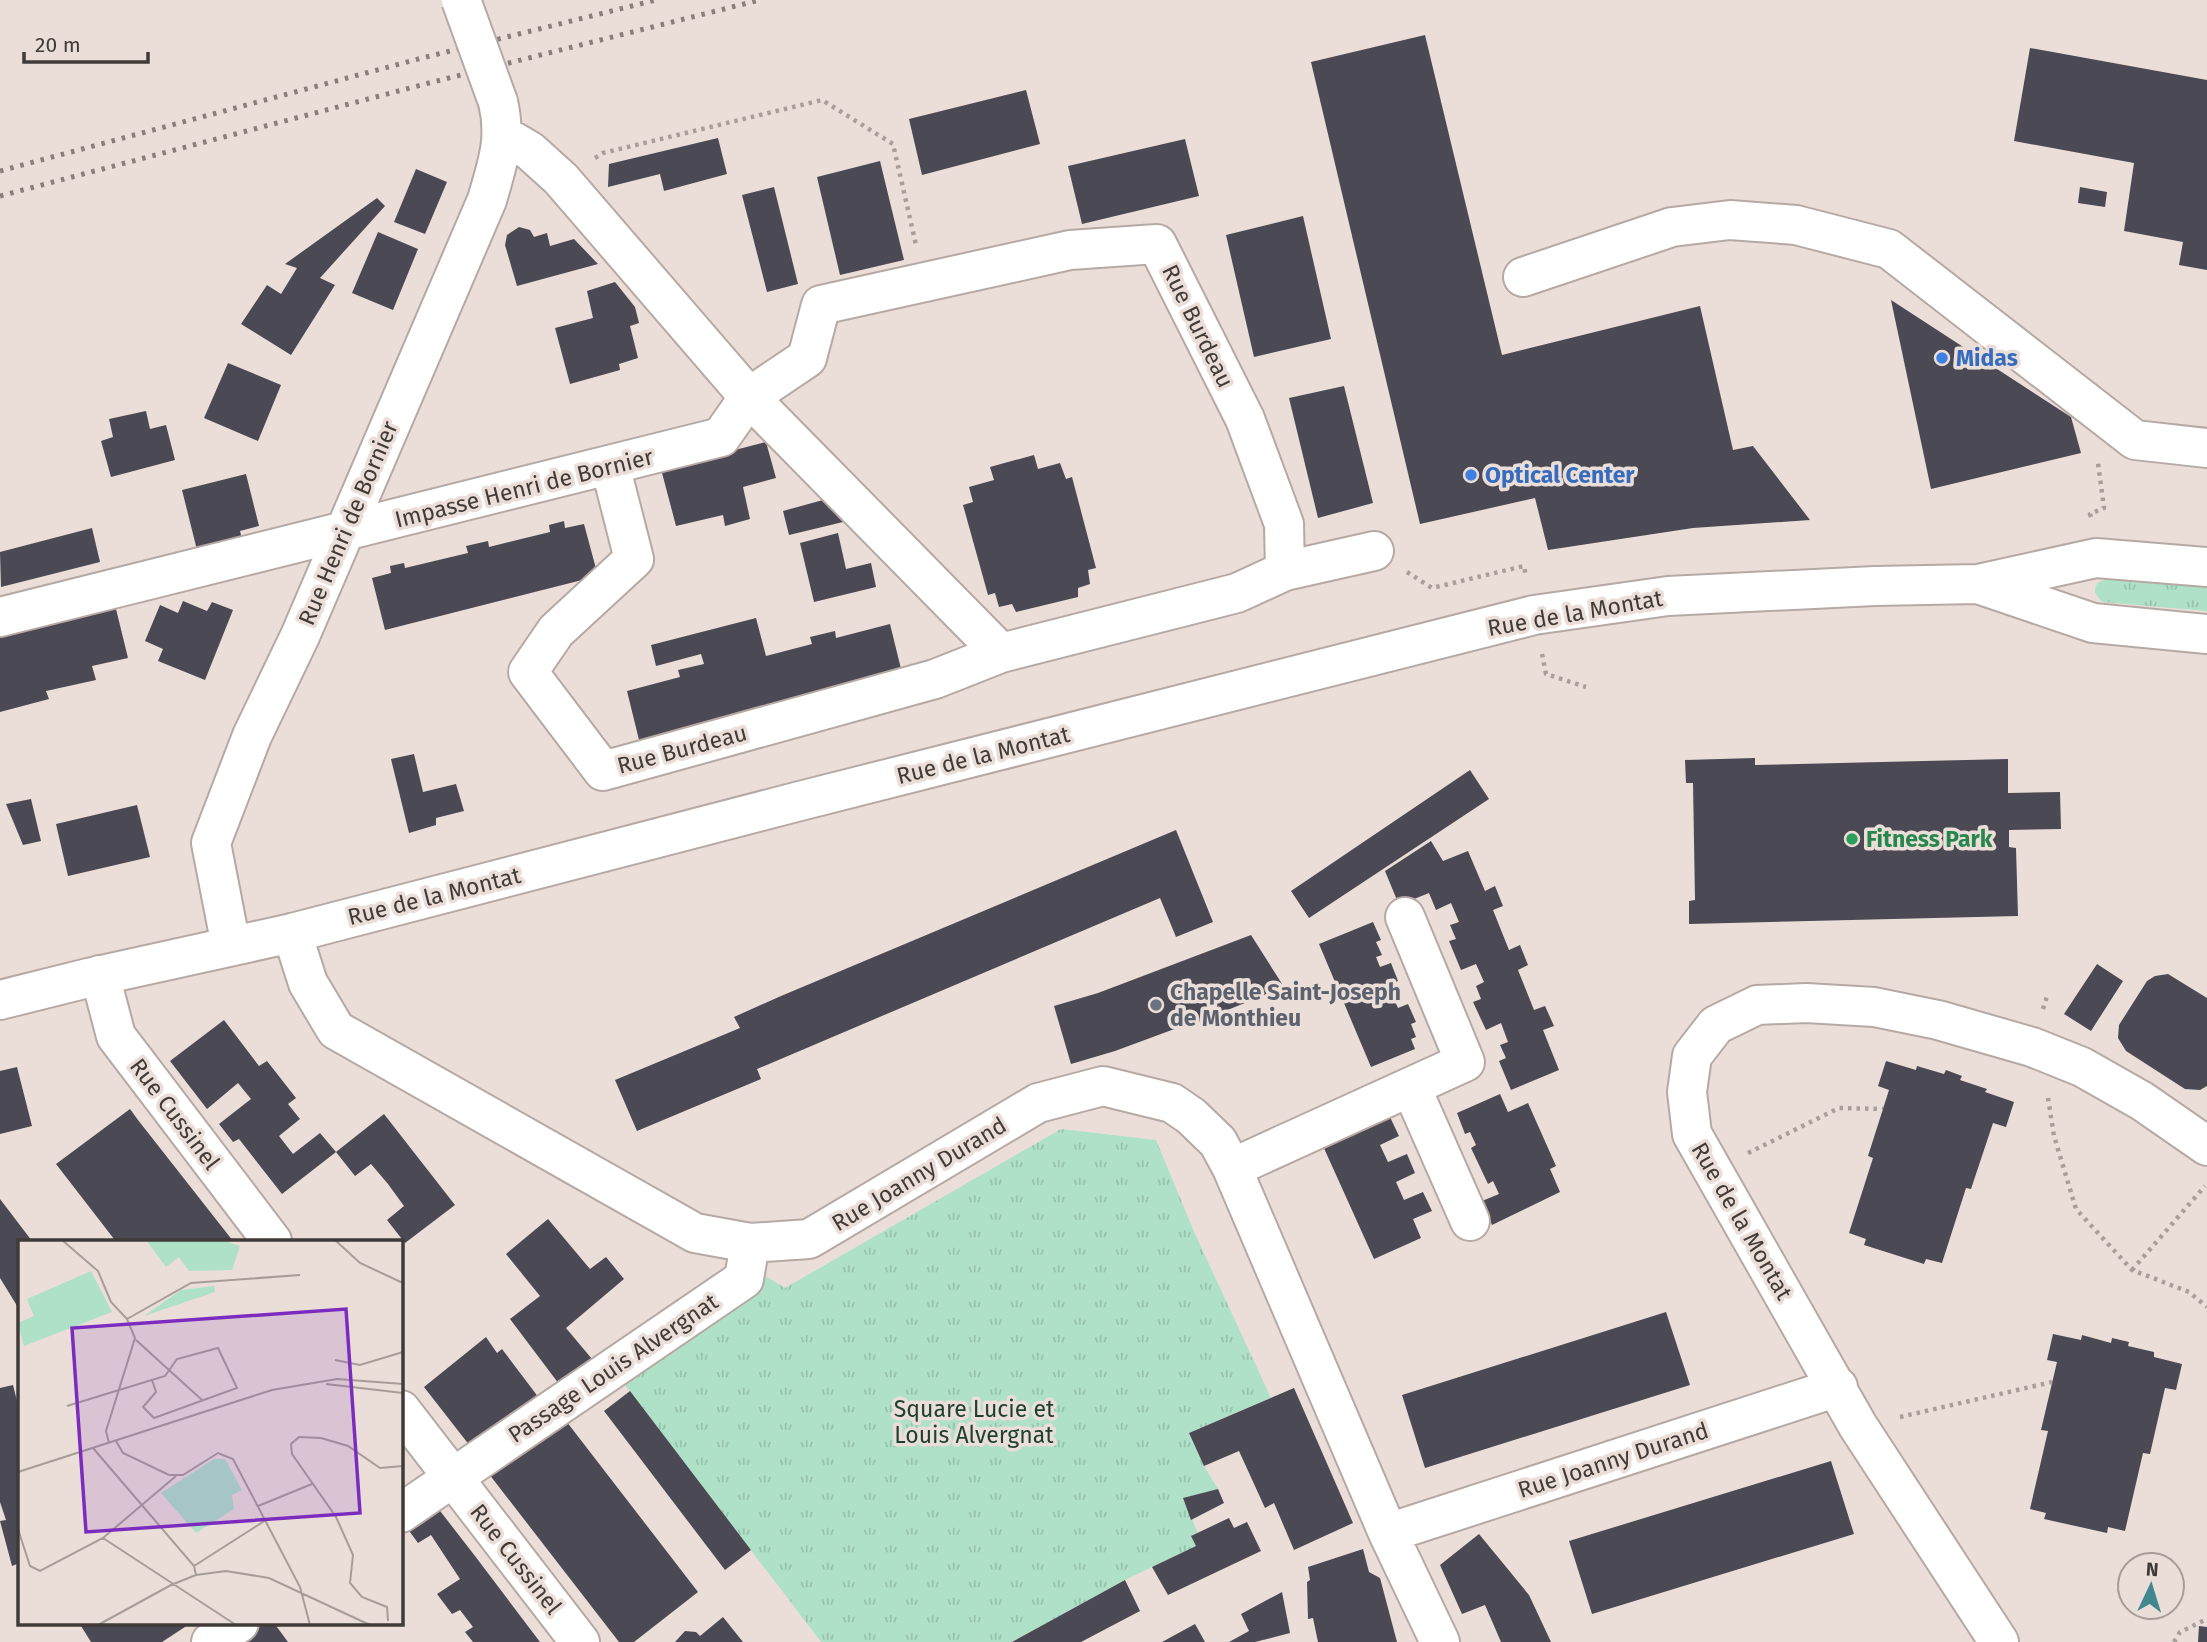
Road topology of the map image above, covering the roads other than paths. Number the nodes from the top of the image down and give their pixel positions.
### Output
1 (461, 0) edge
2 (501, 118) junction
3 (1523, 277) dead end
4 (749, 397) junction
5 (720, 437) joint
6 (2207, 448) edge
7 (610, 465) junction
8 (343, 534) junction
9 (1374, 551) dead end
10 (2207, 567) edge
11 (1285, 571) junction
12 (1978, 584) junction
13 (0, 617) edge
14 (2207, 634) edge
15 (1002, 653) junction
16 (1405, 918) dead end
17 (292, 933) junction
18 (231, 946) junction
19 (100, 975) junction
20 (0, 1000) edge
21 (1411, 1087) junction
22 (2207, 1146) edge
23 (1231, 1168) junction
24 (1469, 1221) dead end
25 (271, 1240) edge
26 (750, 1243) junction
27 (1838, 1387) junction
28 (402, 1411) edge
29 (453, 1478) junction
30 (402, 1512) edge
31 (1388, 1533) junction
32 (238, 1624) edge
33 (211, 1642) edge
34 (580, 1642) edge
35 (1440, 1642) edge
36 (1999, 1642) edge

1 - 2 street, bridge
2 - 4 street
2 - 8 street, Rue Henri de Bornier
3 - 6 street
4 - 5 street, Rue Burdeau
4 - 11 street, Rue Burdeau
4 - 15 street
5 - 7 street, Impasse Henri de Bornier
7 - 8 street, Impasse Henri de Bornier
7 - 15 street, Rue Burdeau
8 - 13 street, Impasse Henri de Bornier
8 - 18 street, Rue Henri de Bornier
9 - 11 street
10 - 12 street, Rue de la Montat
11 - 15 street, Rue Burdeau
12 - 14 street, Rue de la Montat
12 - 17 street, Rue de la Montat
16 - 21 street
17 - 18 street, Rue de la Montat
17 - 26 street, Rue Joanny Durand
18 - 19 street, Rue de la Montat
19 - 20 street, Rue de la Montat
19 - 25 street, Rue Cussinel
21 - 23 street
21 - 24 street
22 - 27 street, Rue de la Montat
23 - 26 street, Rue Joanny Durand
23 - 31 street, Rue Joanny Durand
26 - 29 street, Passage Louis Alvergnat
27 - 31 street, Rue Joanny Durand
27 - 36 street, Rue de la Montat
28 - 29 street, Rue Cussinel
29 - 30 street, Passage Louis Alvergnat
29 - 34 street, Rue Cussinel
31 - 35 street, Rue Joanny Durand
32 - 33 street

